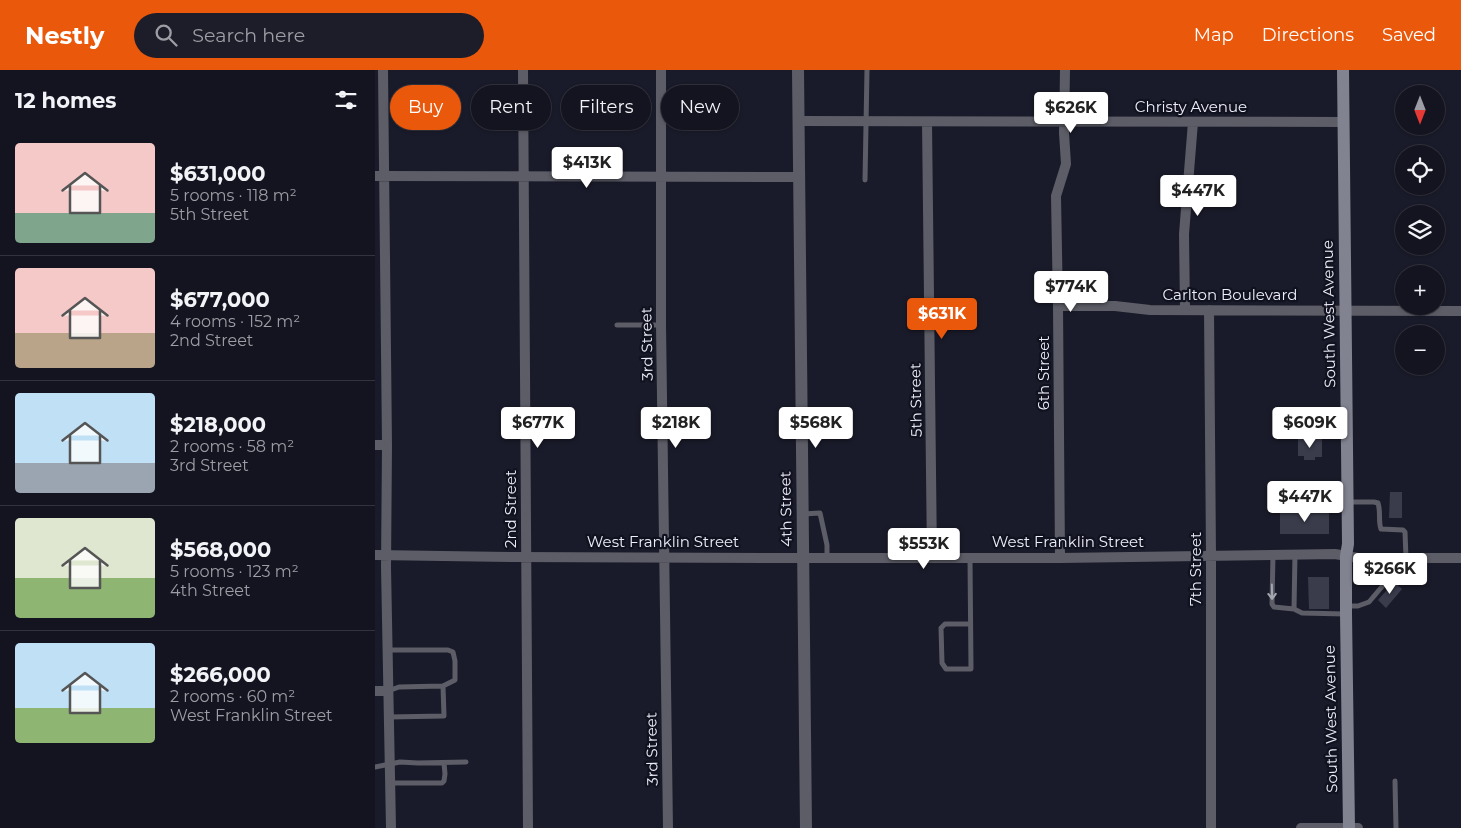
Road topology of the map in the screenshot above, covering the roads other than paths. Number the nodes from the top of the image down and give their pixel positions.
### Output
1 (383, 70) edge
2 (523, 70) edge
3 (661, 70) edge
4 (798, 70) edge
5 (867, 70) edge
6 (1065, 70) edge
7 (1343, 70) edge
8 (799, 121) junction
9 (867, 122) junction
10 (927, 122) junction
11 (1065, 122) junction
12 (1193, 122) junction
13 (1343, 122) junction
14 (379, 176) edge
15 (662, 176) junction
16 (523, 177) junction
17 (799, 177) junction
18 (865, 180) dead end
19 (1058, 306) junction
20 (1185, 310) junction
21 (1209, 310) junction
22 (380, 311) edge
23 (1345, 311) junction
24 (1461, 311) edge
25 (661, 324) junction
26 (617, 325) dead end
27 (375, 445) edge
28 (387, 445) junction
29 (1347, 502) junction
30 (802, 514) junction
31 (1295, 554) junction
32 (375, 555) edge
33 (386, 555) junction
34 (1273, 555) junction
35 (1211, 556) junction
36 (1346, 556) junction
37 (526, 557) junction
38 (665, 557) junction
39 (803, 558) junction
40 (827, 558) junction
41 (932, 558) junction
42 (970, 558) junction
43 (1060, 558) junction
44 (1394, 558) junction
45 (1406, 558) junction
46 (1461, 558) edge
47 (1294, 609) junction
48 (1346, 610) junction
49 (970, 624) junction
50 (388, 650) junction
51 (443, 686) junction
52 (375, 691) edge
53 (388, 691) junction
54 (389, 717) junction
55 (466, 762) dead end
56 (444, 763) junction
57 (389, 765) junction
58 (375, 767) edge
59 (1395, 781) dead end
60 (390, 783) junction
61 (391, 828) edge
62 (528, 828) edge
63 (668, 828) edge
64 (806, 828) edge
65 (1211, 828) edge
66 (1301, 828) edge
67 (1349, 828) edge
68 (1358, 828) edge
69 (1396, 828) edge

1 - 14 street
2 - 16 street, 2nd Street
3 - 15 street, 3rd Street
4 - 8 street, 4th Street
5 - 9 lane
6 - 11 street, 6th Street
7 - 13 main road, South West Avenue
8 - 9 street, Christy Avenue
8 - 17 street, 4th Street
9 - 10 street, Christy Avenue
9 - 18 lane
10 - 11 street, Christy Avenue
10 - 41 street, 5th Street
11 - 12 street, Christy Avenue
11 - 19 street, 6th Street
12 - 13 street, Christy Avenue
12 - 20 street
13 - 23 main road, South West Avenue
14 - 16 street
14 - 22 street
15 - 16 street
15 - 17 street
15 - 25 street, 3rd Street
16 - 37 street, 2nd Street
17 - 30 street, 4th Street
19 - 20 street, Carlton Boulevard
19 - 43 street, 6th Street
20 - 21 street, Carlton Boulevard
21 - 23 street, Carlton Boulevard
21 - 35 street, 7th Street
22 - 28 street
23 - 24 street, Carlton Boulevard
23 - 29 main road, South West Avenue
25 - 26 lane
25 - 38 street, 3rd Street
27 - 28 street
28 - 33 street
29 - 36 main road, South West Avenue
29 - 45 lane
30 - 39 street, 4th Street
30 - 40 lane
31 - 34 street, West Franklin Street
31 - 36 street, West Franklin Street
31 - 47 lane
32 - 33 street, West Franklin Street
33 - 37 street, West Franklin Street
33 - 50 street
34 - 35 street, West Franklin Street
34 -> 47 lane
35 - 43 street, West Franklin Street
35 - 65 street, 7th Street
36 - 44 street, West Franklin Street
36 - 48 main road, South West Avenue
37 - 38 street, West Franklin Street
37 - 62 street, 2nd Street
38 - 39 street, West Franklin Street
38 - 63 street, 3rd Street
39 - 40 street, West Franklin Street
39 - 64 street, 4th Street
40 - 41 street, West Franklin Street
41 - 42 street, West Franklin Street
42 - 43 street, West Franklin Street
42 - 49 lane
44 - 45 street, West Franklin Street
44 - 48 lane
45 - 46 street, West Franklin Street
47 - 48 lane
48 - 67 main road, South West Avenue
49 - 49 lane
50 - 51 lane
50 - 53 street
51 - 53 lane
51 - 54 lane
52 - 53 street
53 - 54 street
54 - 57 street
55 - 56 lane
56 - 57 lane
56 - 60 lane
57 - 58 lane
57 - 60 street
59 - 69 lane
60 - 61 street
66 - 67 street
67 - 68 street

